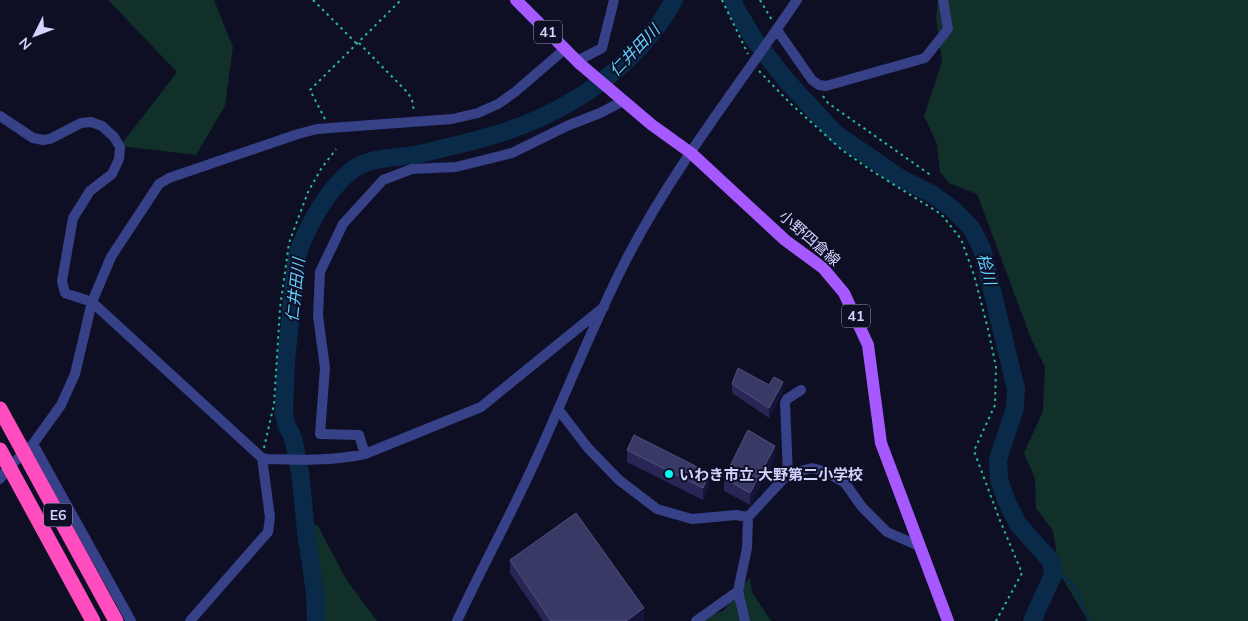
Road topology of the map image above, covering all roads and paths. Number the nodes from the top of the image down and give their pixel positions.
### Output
1 (313, 0) edge
2 (401, 0) edge
3 (516, 0) edge
4 (614, 0) edge
5 (722, 0) edge
6 (760, 0) edge
7 (797, 0) edge
8 (943, 0) edge
9 (777, 30) junction
10 (358, 44) junction
11 (565, 49) junction
12 (578, 62) junction
13 (753, 64) junction
14 (823, 96) dead end
15 (623, 101) junction
16 (0, 116) edge
17 (414, 121) junction
18 (329, 128) junction
19 (336, 149) dead end
20 (691, 154) junction
21 (932, 176) dead end
22 (92, 302) junction
23 (604, 307) junction
24 (801, 390) dead end
25 (0, 409) edge
26 (558, 409) junction
27 (33, 444) junction
28 (0, 450) edge
29 (365, 454) junction
30 (265, 459) junction
31 (788, 474) junction
32 (0, 479) edge
33 (748, 517) junction
34 (919, 546) junction
35 (738, 590) junction
36 (94, 621) edge
37 (116, 621) edge
38 (131, 621) edge
39 (190, 621) edge
40 (457, 621) edge
41 (696, 621) edge
42 (745, 621) edge
43 (948, 621) edge
44 (996, 621) edge

1 - 10 path
2 - 10 path
3 - 11 main road, 小野四倉線 / 41
4 - 12 street
5 - 13 path
6 - 9 path
7 - 9 street
8 - 9 street
9 - 13 street
10 - 17 path
10 - 18 path
11 - 12 main road, 小野四倉線 / 41
11 - 17 street
12 - 15 main road, 小野四倉線 / 41
13 - 20 street
13 - 44 path
14 - 21 path
15 - 20 main road, 小野四倉線 / 41
15 - 29 street
16 - 22 street
17 - 18 street
18 - 22 street
19 - 30 path
20 - 23 street
20 - 34 main road, 小野四倉線 / 41
22 - 27 street
22 - 30 street
23 - 26 street
23 - 29 street
24 - 31 street
25 - 37 highway, E6, bridge
26 - 33 street
26 - 40 street
27 - 32 street
27 - 38 street
28 - 36 highway, E6, bridge
29 - 30 street
30 - 39 street
31 - 33 street
31 - 34 street
33 - 35 street
34 - 43 main road, 小野四倉線 / 41
35 - 41 street
35 - 42 street

